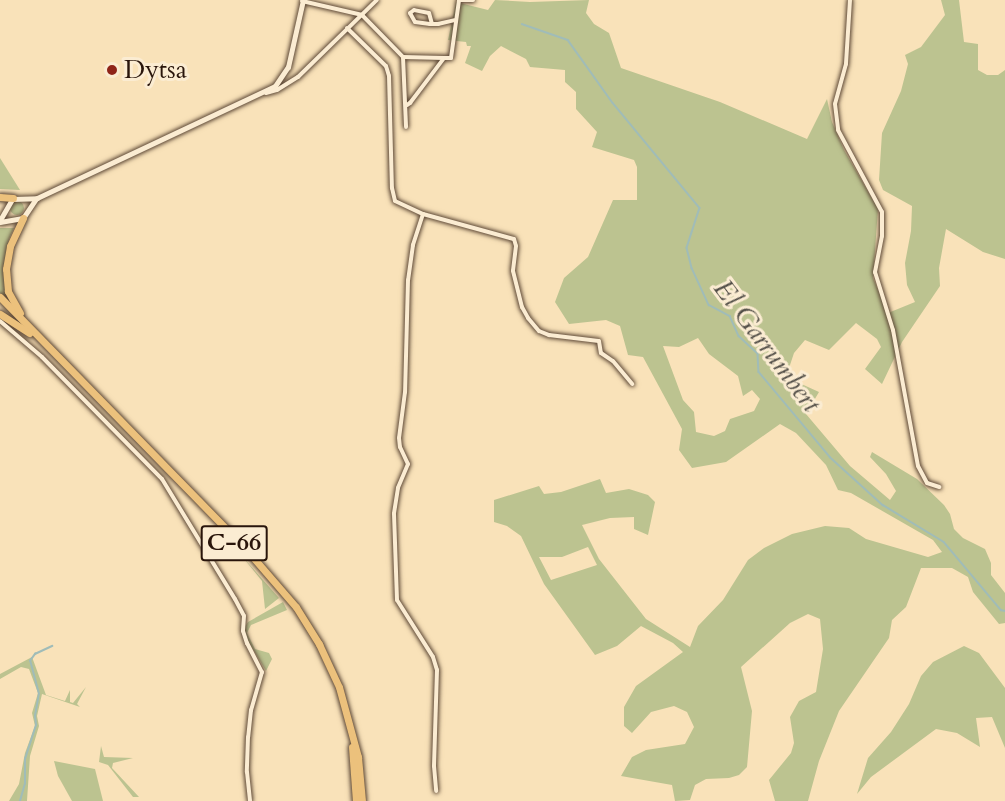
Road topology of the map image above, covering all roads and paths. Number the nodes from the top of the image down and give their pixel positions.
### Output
1 (377, 0) edge
2 (459, 0) edge
3 (473, 0) edge
4 (850, 0) edge
5 (303, 1) edge
6 (362, 15) junction
7 (455, 20) junction
8 (432, 24) junction
9 (347, 28) junction
10 (403, 57) junction
11 (444, 58) junction
12 (284, 76) junction
13 (298, 76) junction
14 (287, 84) junction
15 (265, 93) junction
16 (406, 105) junction
17 (406, 127) dead end
18 (0, 197) edge
19 (13, 198) junction
20 (37, 198) junction
21 (23, 200) junction
22 (6, 208) junction
23 (28, 210) junction
24 (423, 214) junction
25 (23, 218) junction
26 (12, 219) junction
27 (0, 221) edge
28 (0, 297) edge
29 (0, 303) edge
30 (0, 314) edge
31 (0, 321) edge
32 (32, 333) junction
33 (632, 384) dead end
34 (939, 487) dead end
35 (436, 791) dead end
36 (250, 801) edge
37 (356, 801) edge
38 (362, 801) edge

1 - 6 street
2 - 3 street
2 - 7 street
4 - 34 street
5 - 6 street
5 - 12 main road
6 - 9 street
6 - 10 street
7 - 8 street
7 - 11 street
8 - 8 street
9 - 13 street
9 - 24 street
10 - 11 street
10 - 16 street
11 - 16 street
12 - 13 street
12 - 14 street
12 - 15 main road
13 - 14 street
14 - 15 street
15 - 20 main road
16 - 17 street
18 - 19 highway
19 - 21 main road
19 - 22 main road
20 - 21 main road
20 - 23 main road
21 - 23 main road
22 - 26 main road
22 - 27 main road
23 - 25 main road
24 - 33 street
24 - 35 street
25 - 26 main road
25 - 32 highway
26 - 27 main road
28 - 32 highway, C-66
29 - 32 highway, C-66
30 - 32 highway
31 - 36 street
32 - 37 highway, C-66
32 - 38 highway, C-66

